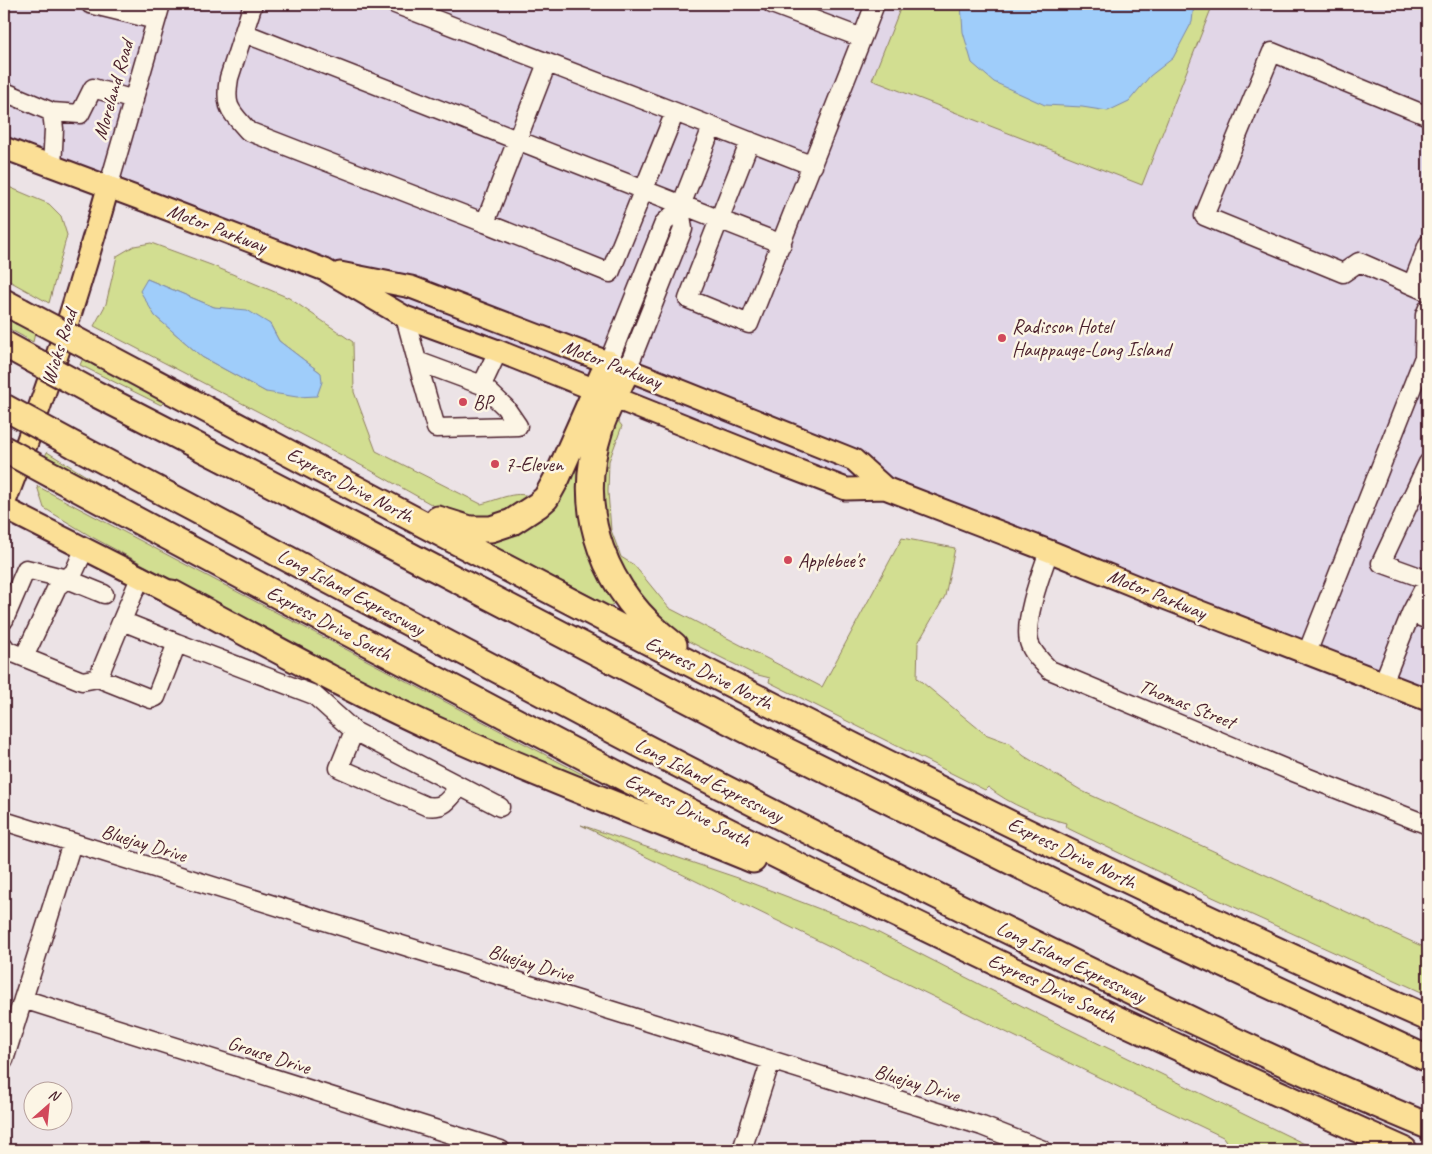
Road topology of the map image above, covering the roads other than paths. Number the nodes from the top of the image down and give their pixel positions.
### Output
1 (90, 4) edge
2 (253, 4) edge
3 (395, 4) edge
4 (772, 4) edge
5 (875, 4) edge
6 (125, 8) edge
7 (158, 12) edge
8 (244, 33) junction
9 (862, 38) junction
10 (546, 63) junction
11 (4, 92) edge
12 (134, 100) junction
13 (52, 112) junction
14 (675, 112) junction
15 (1428, 116) edge
16 (712, 127) junction
17 (516, 139) junction
18 (750, 141) junction
19 (4, 148) edge
20 (813, 166) junction
21 (52, 167) junction
22 (108, 188) junction
23 (643, 189) junction
24 (680, 206) junction
25 (720, 220) junction
26 (485, 223) junction
27 (782, 244) junction
28 (1428, 244) edge
29 (325, 270) junction
30 (1420, 288) edge
31 (12, 306) edge
32 (1428, 308) edge
33 (405, 317) junction
34 (4, 344) edge
35 (498, 351) junction
36 (416, 361) junction
37 (618, 366) junction
38 (482, 385) junction
39 (605, 394) junction
40 (4, 407) edge
41 (4, 449) edge
42 (1428, 463) edge
43 (354, 487) junction
44 (885, 488) junction
45 (4, 504) edge
46 (4, 508) edge
47 (85, 548) junction
48 (1049, 551) junction
49 (141, 576) junction
50 (67, 579) junction
51 (1428, 580) edge
52 (172, 593) joint
53 (104, 594) dead end
54 (1412, 613) junction
55 (4, 620) edge
56 (1428, 620) edge
57 (122, 622) junction
58 (177, 643) junction
59 (4, 646) edge
60 (1306, 653) junction
61 (24, 657) junction
62 (98, 678) junction
63 (724, 681) junction
64 (1383, 683) junction
65 (1428, 700) edge
66 (354, 731) junction
67 (459, 787) junction
68 (500, 807) dead end
69 (4, 821) edge
70 (1428, 824) edge
71 (72, 843) junction
72 (902, 917) junction
73 (23, 999) junction
74 (1428, 1018) edge
75 (1428, 1059) edge
76 (4, 1060) edge
77 (771, 1060) junction
78 (1298, 1103) junction
79 (1428, 1126) edge
80 (501, 1150) edge
81 (742, 1150) edge
82 (1043, 1150) edge
83 (1383, 1150) edge
84 (1404, 1150) edge

1 - 6 street
2 - 8 street
3 - 10 street
4 - 9 street
5 - 9 street
6 - 7 street
7 - 12 street, Moreland Road
8 - 17 street
8 - 26 street
9 - 20 street
10 - 14 street
10 - 17 street
11 - 13 street
12 - 13 street
12 - 22 street, Moreland Road
13 - 21 street
14 - 16 street
14 - 23 street
15 - 30 street
16 - 18 street
16 - 24 street
17 - 23 street
17 - 26 street
18 - 20 street
18 - 25 street
19 - 21 main road, Motor Parkway
20 - 27 street
21 - 22 main road, Motor Parkway
22 - 29 main road, Motor Parkway
22 - 45 main road, Wicks Road
23 - 24 street
23 - 26 street
24 - 25 street
24 - 37 street
25 - 27 street
25 - 27 street
28 - 30 street
29 - 33 main road, Motor Parkway
29 - 37 main road, Motor Parkway
31 - 43 highway, Express Drive North, bridge
32 - 60 street
33 - 35 main road, Motor Parkway
33 - 36 street
34 - 75 highway, bridge
35 - 38 street
35 - 39 main road, Motor Parkway
36 - 38 street
36 - 38 street
37 - 39 highway
37 - 44 main road, Motor Parkway
39 - 43 highway
39 - 44 main road, Motor Parkway
39 - 63 highway
40 - 79 highway, Long Island Expressway, bridge
41 - 72 highway, Express Drive South, bridge
42 - 51 street
43 - 63 highway, Express Drive North
44 - 48 main road, Motor Parkway
46 - 47 main road
47 - 49 main road
47 - 50 street
48 - 60 main road, Motor Parkway
48 - 70 street, Thomas Street
49 - 52 main road
49 - 57 street
50 - 53 street
50 - 55 street
50 - 61 street
51 - 54 street
52 - 72 highway
54 - 56 street
54 - 64 street
57 - 58 street
57 - 62 street
58 - 62 street
58 - 66 street
59 - 61 street
60 - 64 main road, Motor Parkway
61 - 62 street
63 - 74 highway, Express Drive North
64 - 65 main road, Motor Parkway
66 - 67 street
66 - 67 street
67 - 68 street
69 - 71 street, Bluejay Drive
71 - 73 street
71 - 77 street, Bluejay Drive
72 - 78 highway, Express Drive South
73 - 76 street
73 - 80 street, Grouse Drive
77 - 81 street
77 - 82 street, Bluejay Drive
78 - 83 main road, Express Drive South
78 - 84 highway

